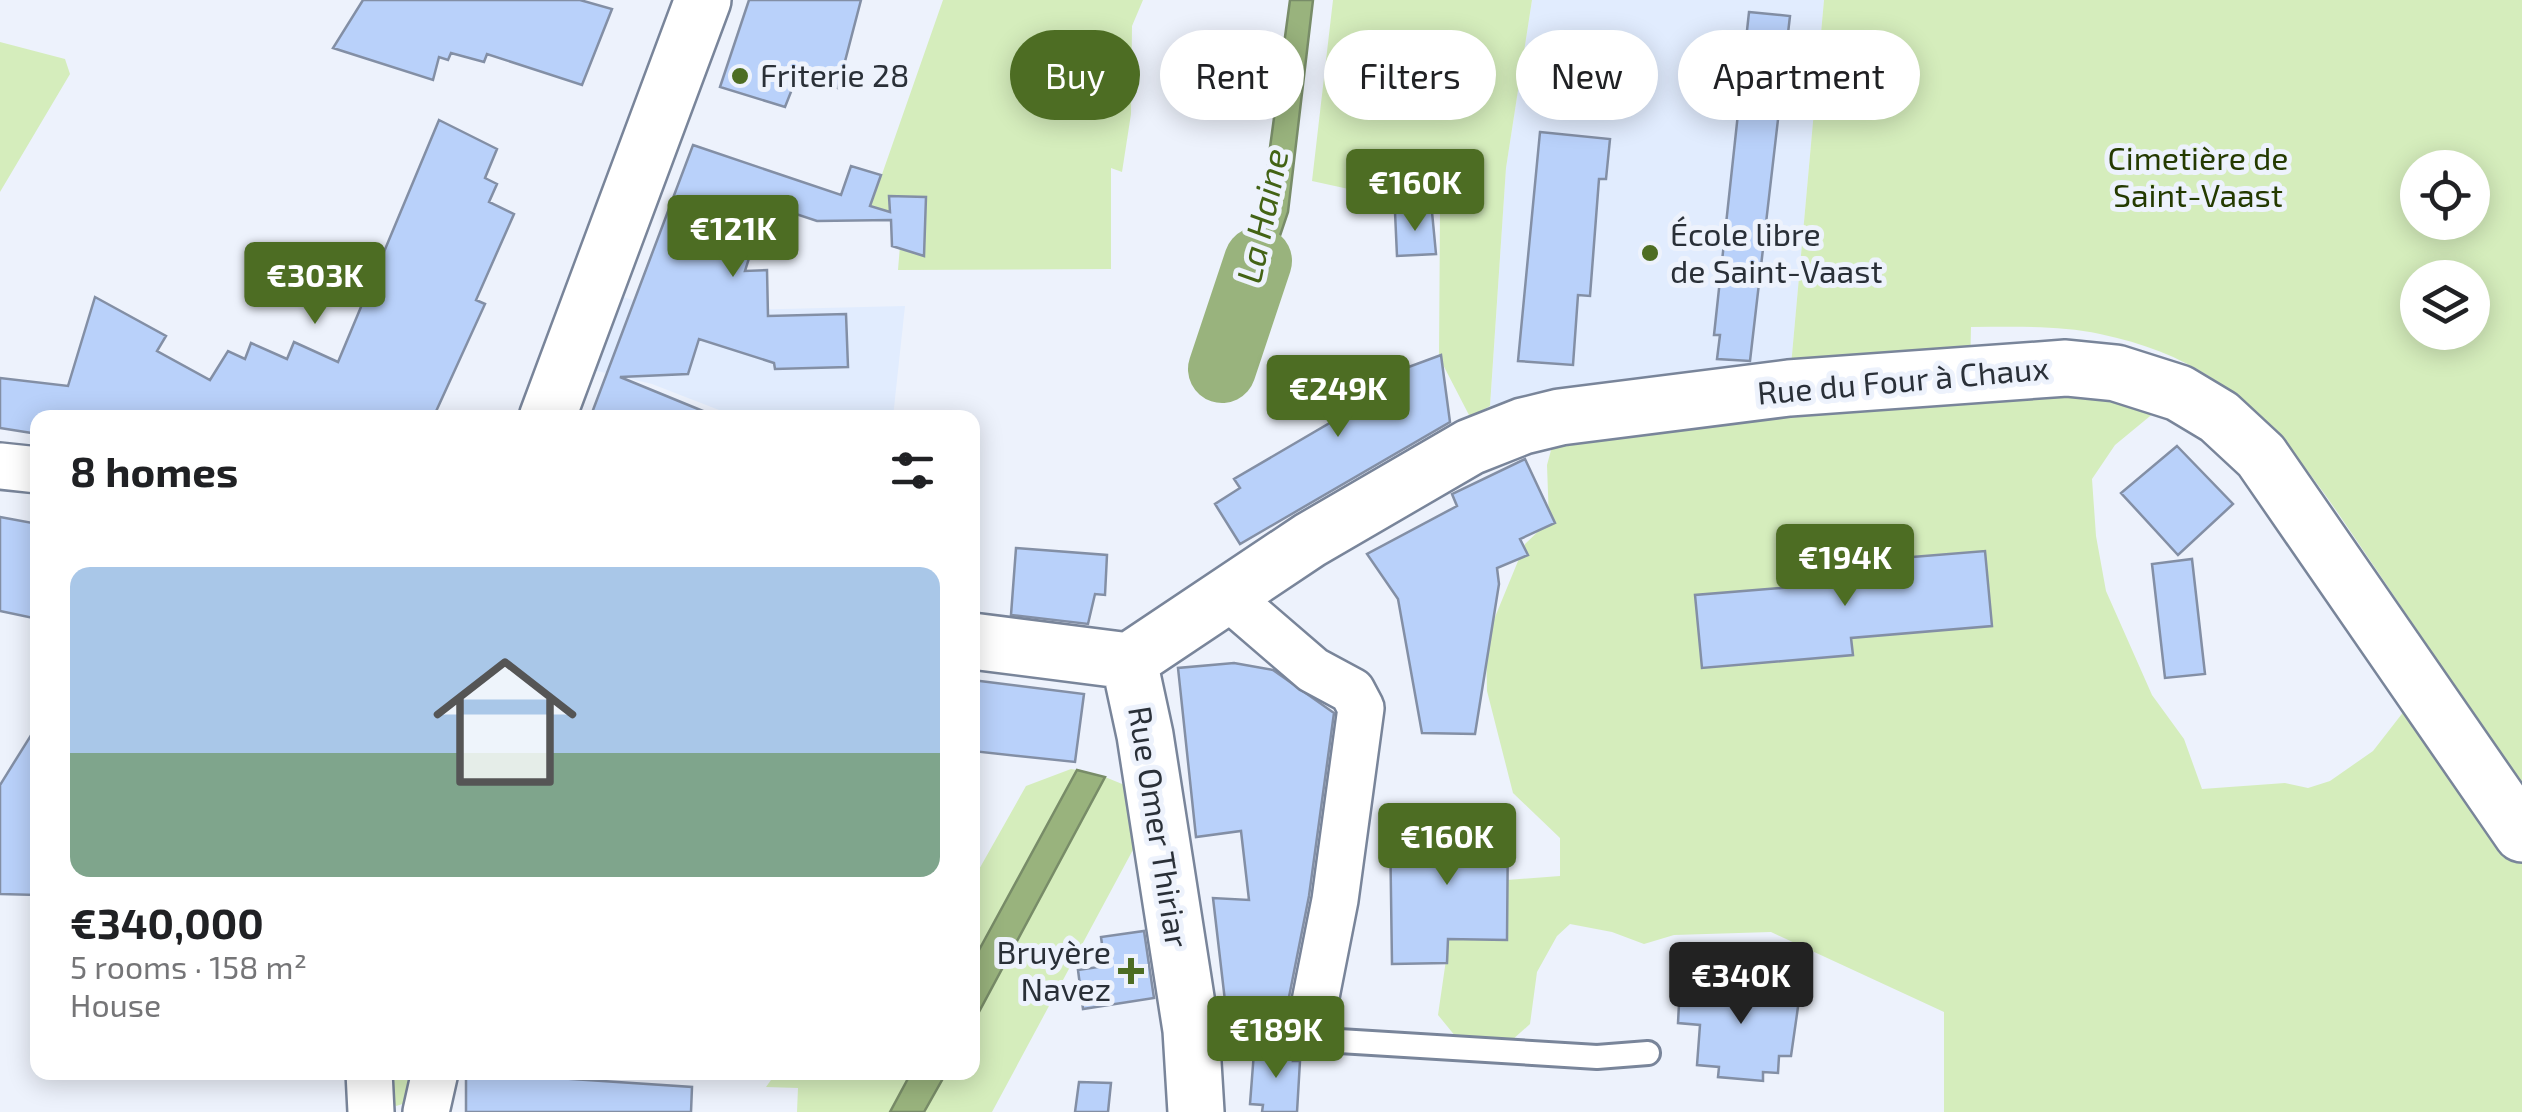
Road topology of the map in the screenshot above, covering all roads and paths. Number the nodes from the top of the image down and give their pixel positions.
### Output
1 (703, 0) edge
2 (551, 410) edge
3 (0, 466) edge
4 (30, 469) edge
5 (1227, 596) junction
6 (980, 641) edge
7 (1129, 661) junction
8 (2522, 834) edge
9 (1308, 1024) junction
10 (1191, 1030) junction
11 (1648, 1054) dead end
12 (369, 1080) edge
13 (432, 1080) edge
14 (370, 1112) edge
15 (426, 1112) edge
16 (1196, 1112) edge

1 - 2 street
3 - 4 street
5 - 7 street, Rue du Four à Chaux
5 - 8 street, Rue du Four à Chaux
5 - 9 street
6 - 7 street
7 - 10 street, Rue Omer Thiriar
9 - 10 street
9 - 11 lane
10 - 16 street, Rue Omer Thiriar
12 - 14 street
13 - 15 street

